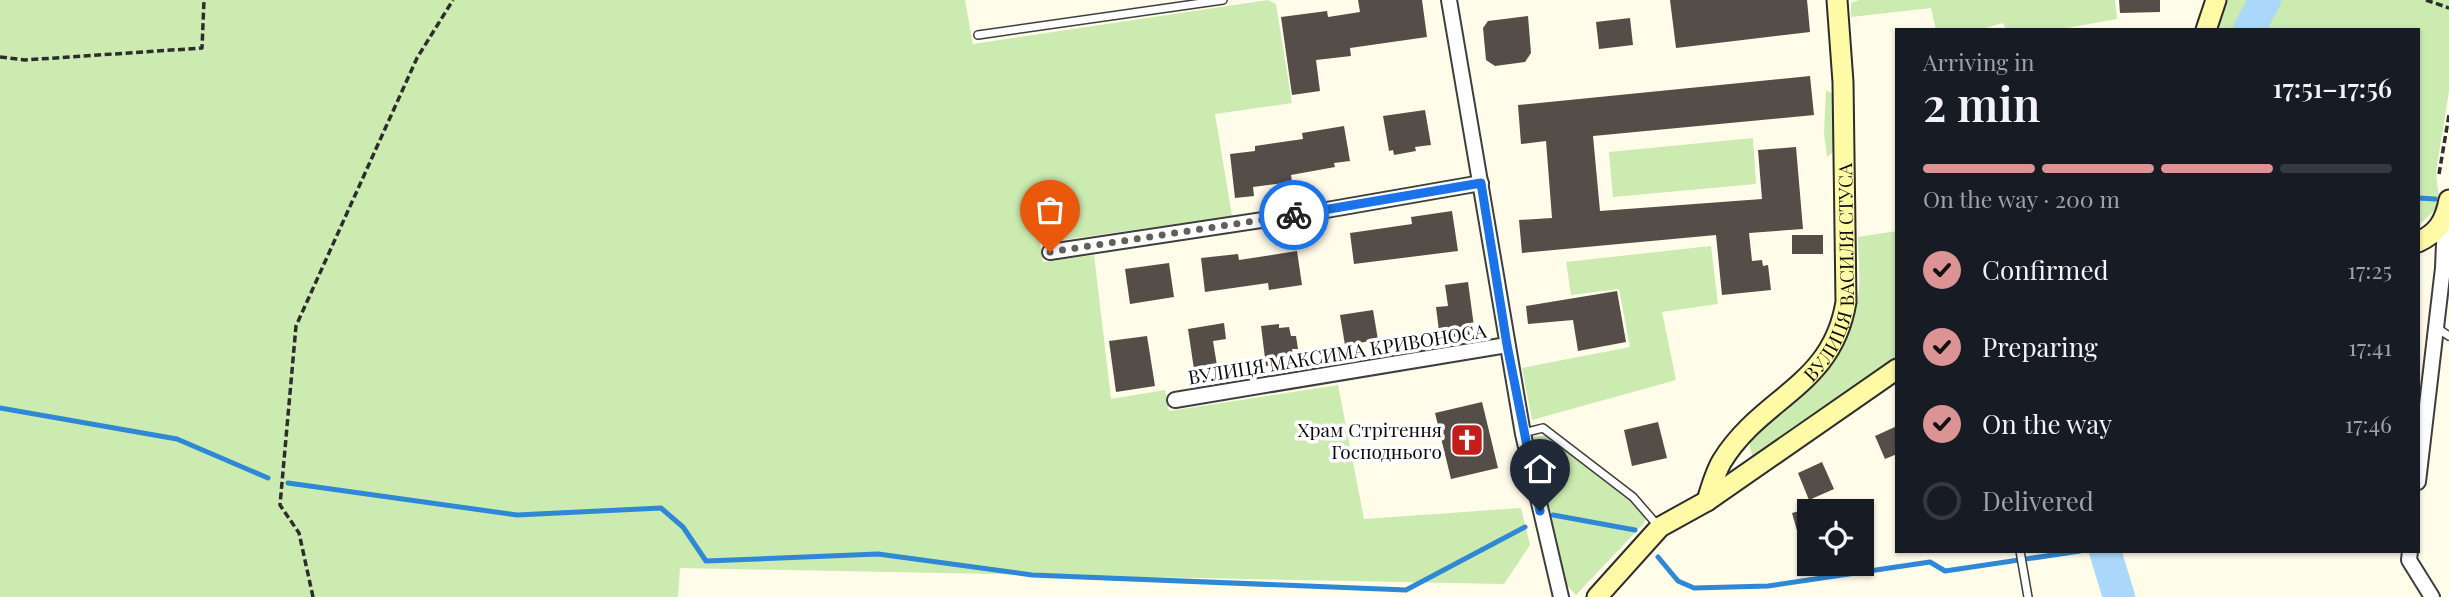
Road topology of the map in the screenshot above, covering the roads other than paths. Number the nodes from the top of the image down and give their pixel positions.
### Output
1 (1223, 0) edge
2 (1449, 0) edge
3 (1837, 0) edge
4 (2216, 0) edge
5 (2207, 28) edge
6 (978, 35) dead end
7 (1481, 183) junction
8 (2447, 210) edge
9 (2420, 241) edge
10 (1050, 252) dead end
11 (2446, 269) edge
12 (2436, 327) junction
13 (2449, 336) edge
14 (1507, 345) junction
15 (1895, 370) edge
16 (1174, 400) dead end
17 (1523, 434) junction
18 (2420, 465) edge
19 (1707, 501) junction
20 (1660, 527) junction
21 (2020, 553) edge
22 (2410, 553) edge
23 (1560, 597) edge
24 (1597, 597) edge
25 (2028, 597) edge
26 (2432, 597) edge

1 - 6 lane
2 - 7 street
3 - 19 street, ВУЛИЦЯ ВАСИЛЯ СТУСА
4 - 5 street
7 - 10 street
7 - 14 street
8 - 9 street
8 - 11 street
11 - 12 street
12 - 13 lane
12 - 18 street
14 - 16 street, ВУЛИЦЯ МАКСИМА КРИВОНОСА
14 - 17 street
15 - 19 street
17 - 20 lane
17 - 23 street
19 - 20 street
20 - 24 street
21 - 25 lane
22 - 26 street

